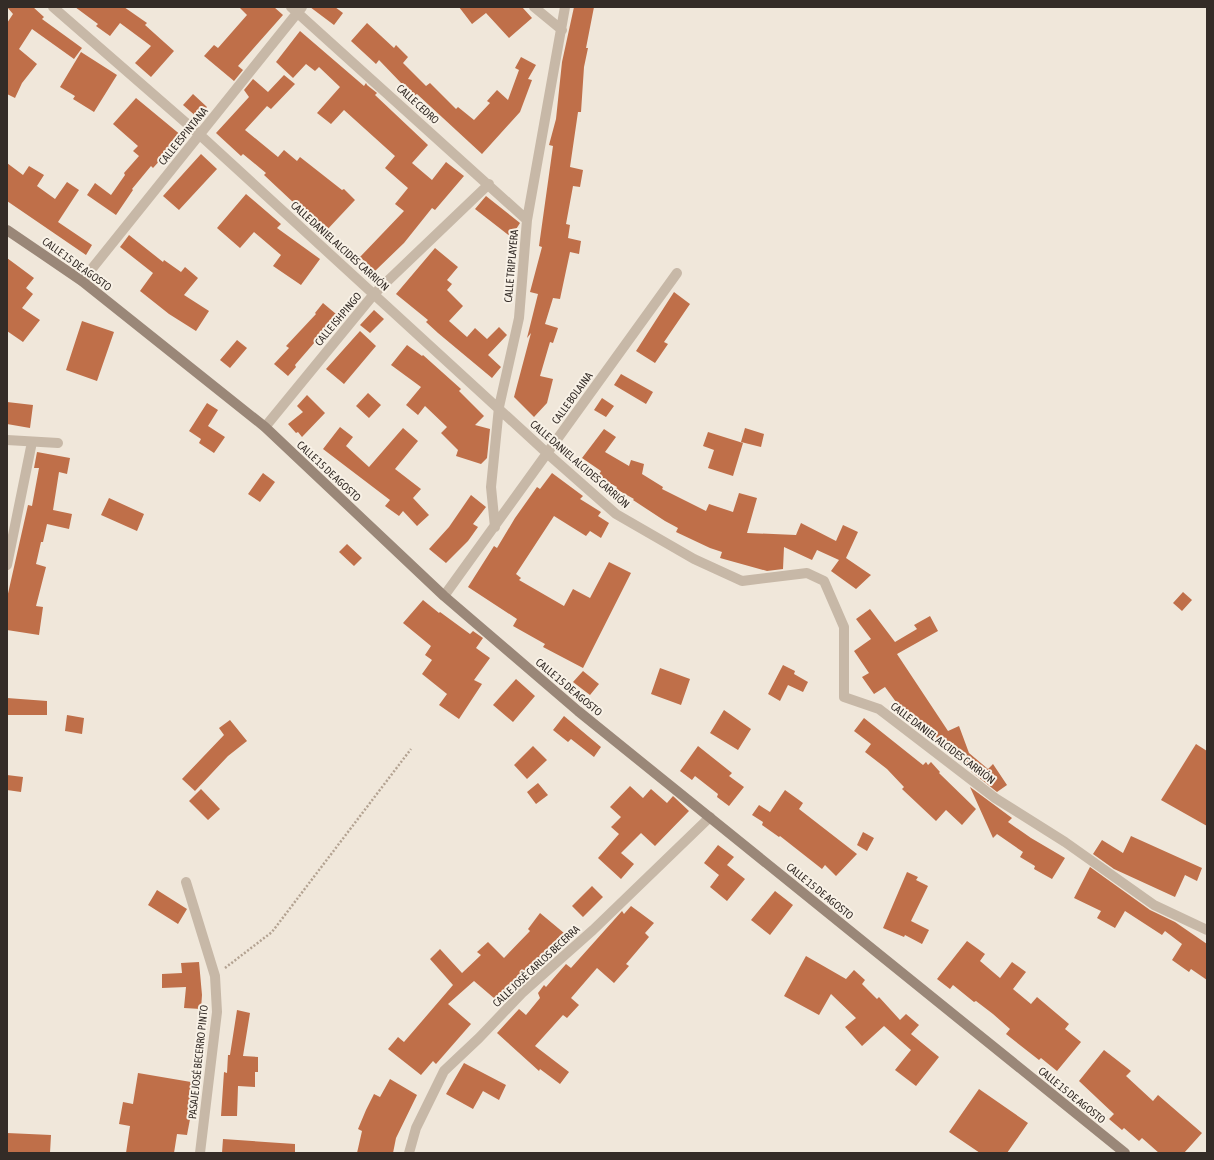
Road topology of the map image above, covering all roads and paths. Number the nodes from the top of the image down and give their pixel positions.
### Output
1 (53, 7) edge
2 (534, 7) edge
3 (565, 7) edge
4 (297, 9) edge
5 (562, 30) junction
6 (200, 134) junction
7 (489, 184) junction
8 (527, 220) junction
9 (7, 230) edge
10 (677, 273) dead end
11 (82, 280) junction
12 (374, 294) junction
13 (499, 407) junction
14 (265, 427) junction
15 (7, 440) edge
16 (32, 442) junction
17 (58, 442) dead end
18 (548, 454) junction
19 (495, 527) junction
20 (7, 565) edge
21 (444, 596) junction
22 (411, 749) dead end
23 (710, 817) junction
24 (186, 882) dead end
25 (1207, 930) edge
26 (215, 976) junction
27 (200, 1153) edge
28 (409, 1153) edge
29 (1125, 1153) edge

1 - 6 street, CALLE DANIEL ALCIDES CARRIÓN
2 - 5 street
3 - 5 street, CALLE TRIPLAYERA
4 - 6 street, CALLE ESPINTANA
4 - 7 street, CALLE CEDRO
5 - 8 street, CALLE TRIPLAYERA
6 - 11 street, CALLE ESPINTANA
6 - 12 street, CALLE DANIEL ALCIDES CARRIÓN
7 - 8 street, CALLE CEDRO
7 - 12 street, CALLE ISHPINGO
8 - 13 street, CALLE TRIPLAYERA
9 - 11 street, CALLE 15 DE AGOSTO
10 - 18 street, CALLE BOLAINA
11 - 14 street, CALLE 15 DE AGOSTO
12 - 13 street, CALLE DANIEL ALCIDES CARRIÓN
12 - 14 street, CALLE ISHPINGO
13 - 18 street, CALLE DANIEL ALCIDES CARRIÓN
13 - 19 street, CALLE TRIPLAYERA
14 - 21 street, CALLE 15 DE AGOSTO
15 - 16 street
16 - 17 street
16 - 20 street
18 - 19 street, CALLE BOLAINA
18 - 25 street, CALLE DANIEL ALCIDES CARRIÓN
19 - 21 street, CALLE BOLAINA
21 - 23 street, CALLE 15 DE AGOSTO
22 - 26 path
23 - 28 street, CALLE JOSÉ CARLOS BECERRA
23 - 29 street, CALLE 15 DE AGOSTO
24 - 26 street, PASAJE JOSÉ BECERRO PINTO
26 - 27 street, PASAJE JOSÉ BECERRO PINTO

